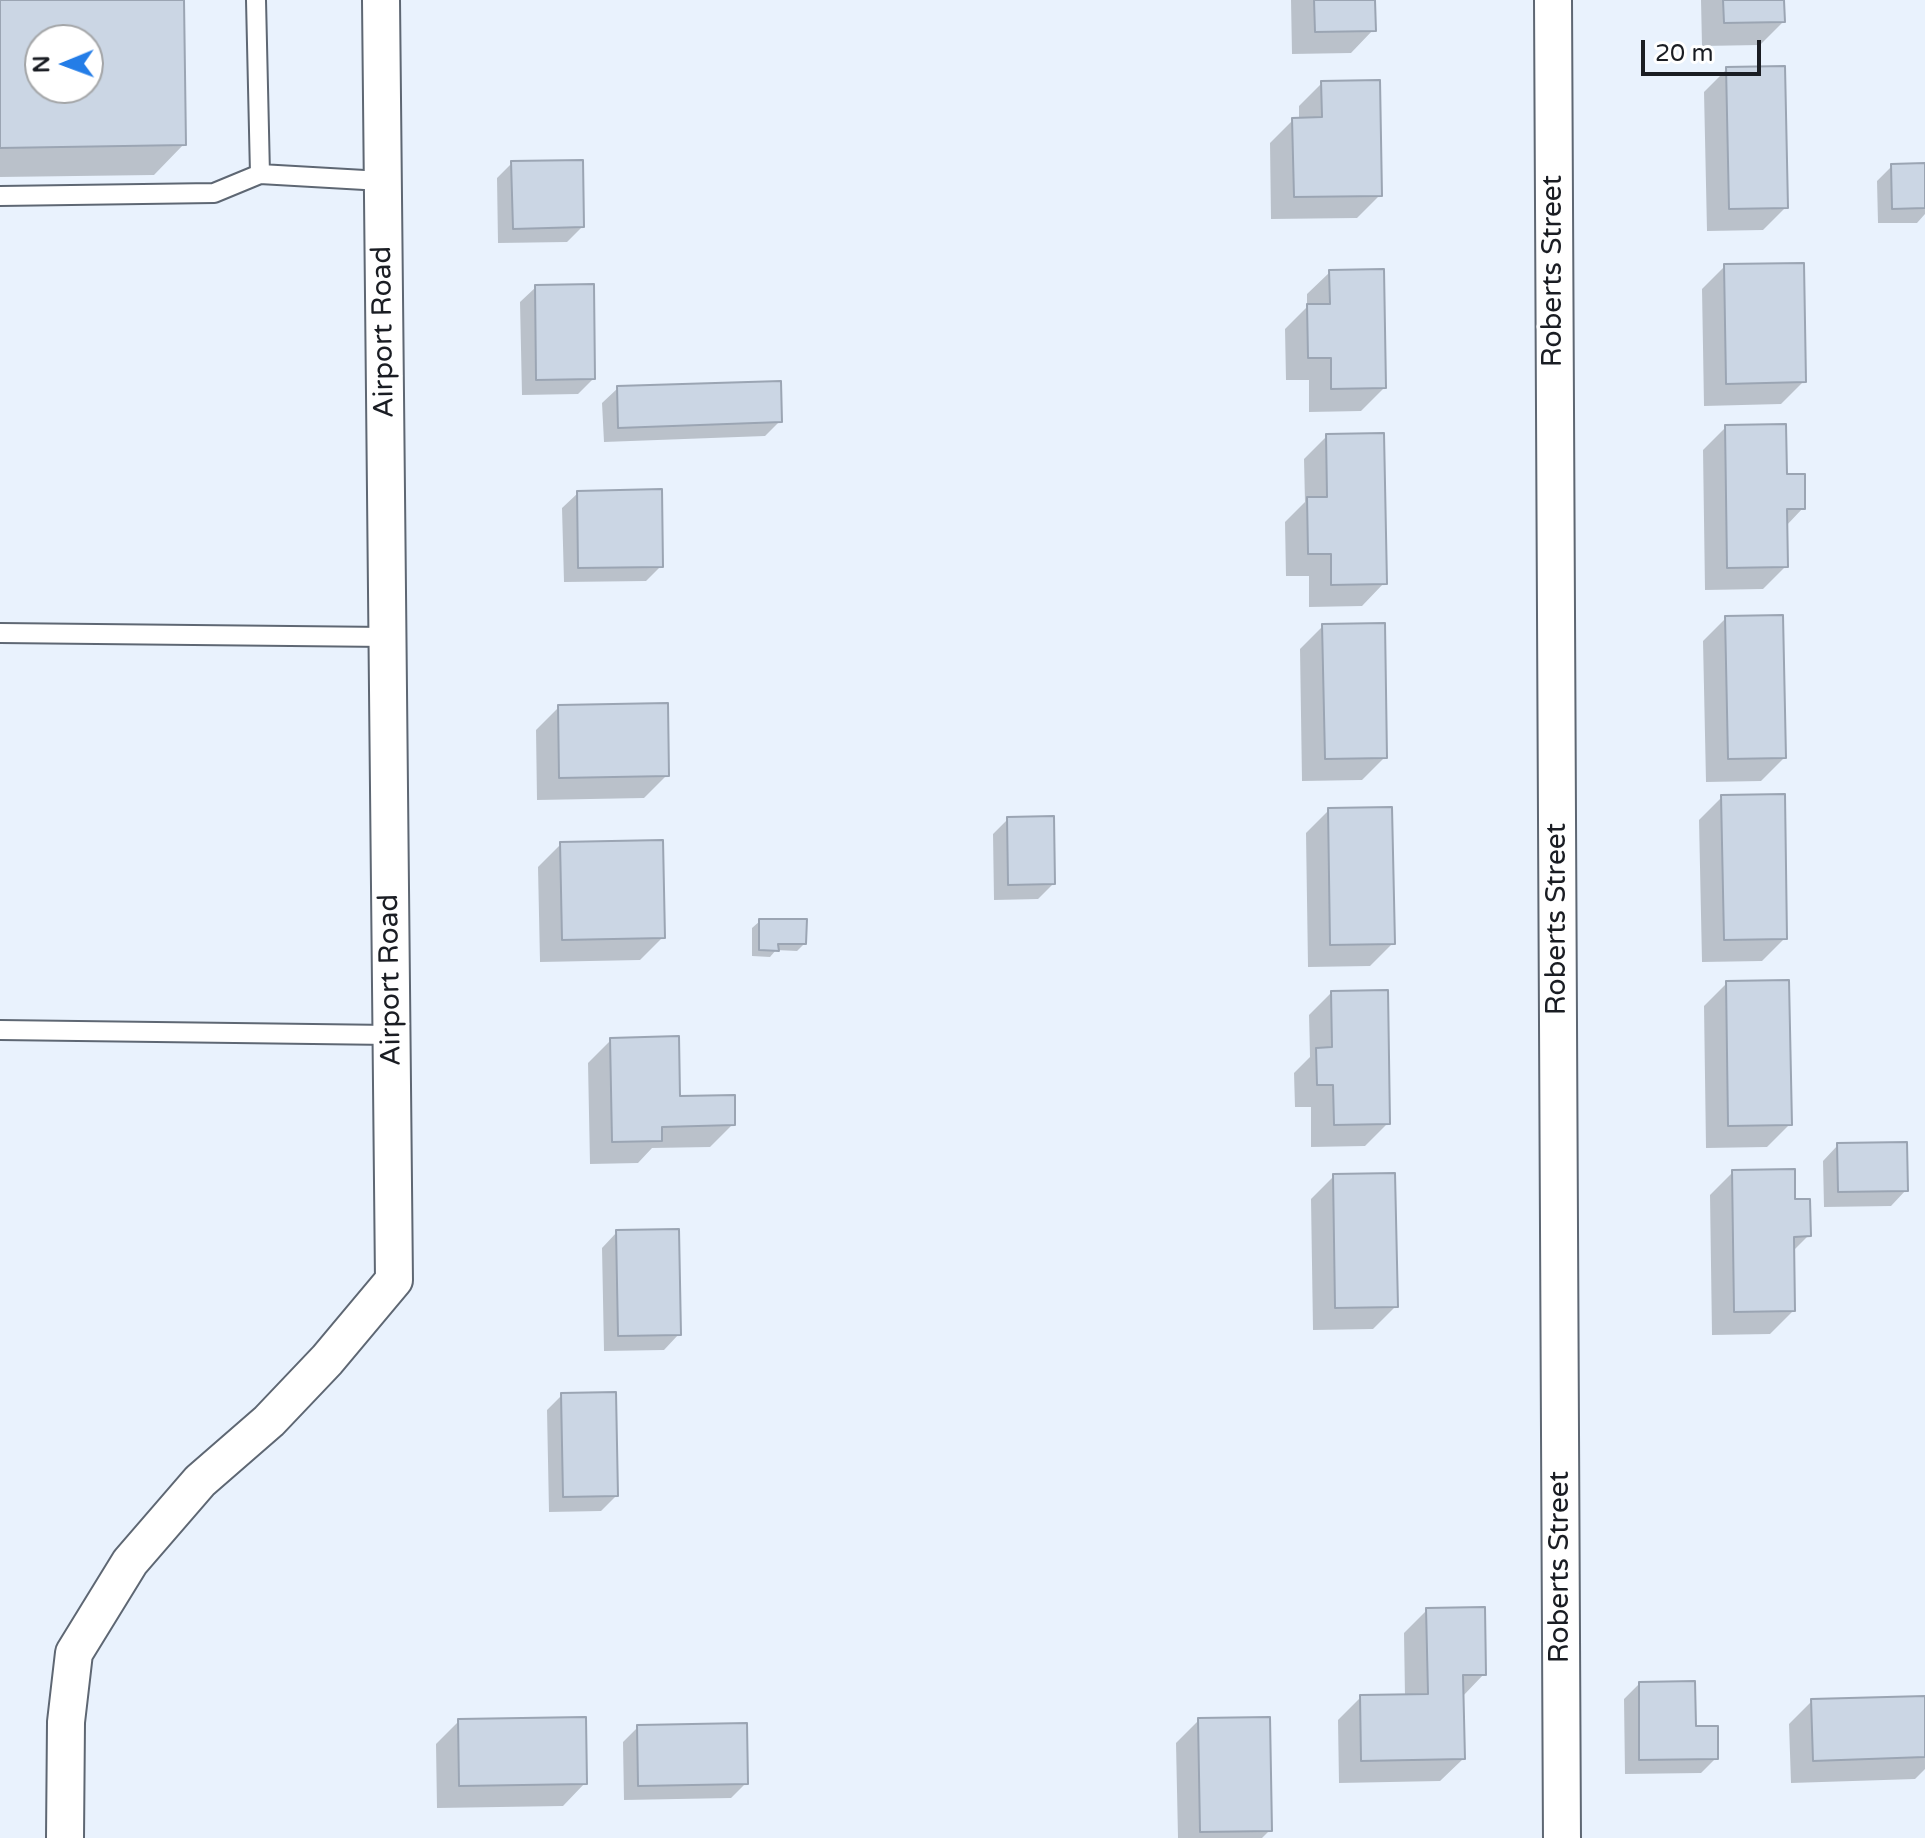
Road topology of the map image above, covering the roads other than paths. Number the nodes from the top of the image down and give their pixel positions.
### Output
1 (256, 0) edge
2 (381, 0) edge
3 (1553, 0) edge
4 (260, 174) junction
5 (382, 181) junction
6 (0, 196) edge
7 (0, 633) edge
8 (387, 637) junction
9 (0, 1030) edge
10 (391, 1035) junction
11 (65, 1838) edge
12 (1562, 1838) edge

1 - 4 lane
2 - 5 street, Airport Road
3 - 12 street, Roberts Street
4 - 5 lane
4 - 6 lane
5 - 8 street, Airport Road
7 - 8 lane
8 - 10 street, Airport Road
9 - 10 lane
10 - 11 street, Airport Road

